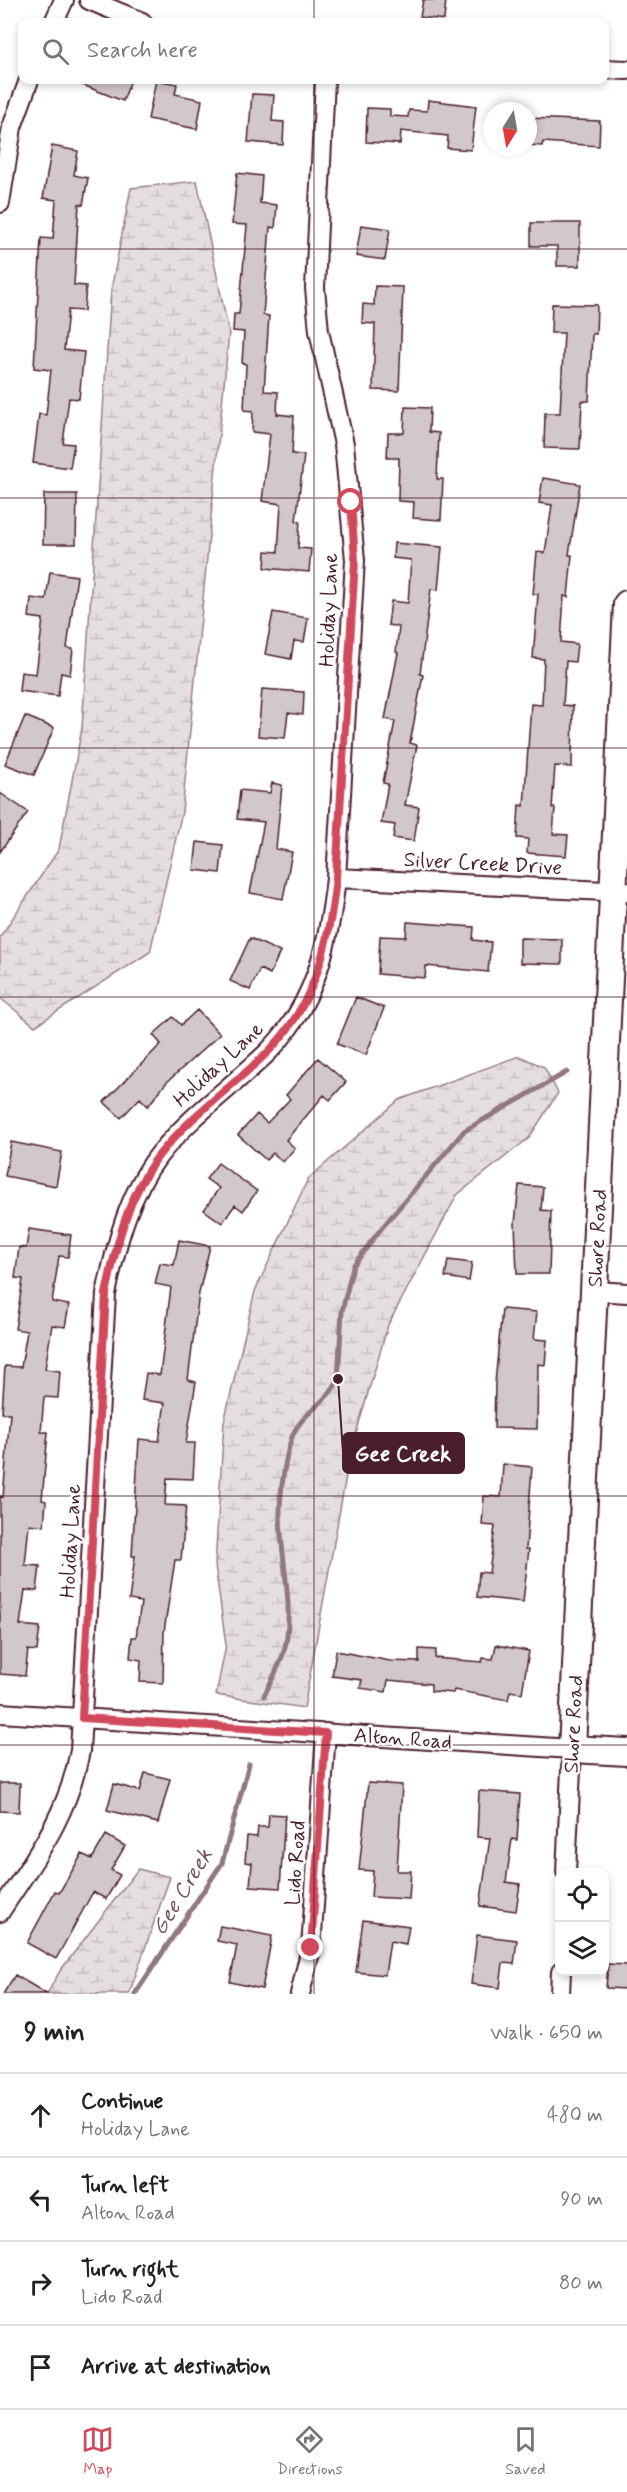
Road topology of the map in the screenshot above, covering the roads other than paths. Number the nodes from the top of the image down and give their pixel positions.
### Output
1 (64, 0) edge
2 (89, 0) edge
3 (56, 18) edge
4 (132, 18) edge
5 (609, 69) edge
6 (627, 70) edge
7 (28, 84) edge
8 (325, 84) edge
9 (0, 203) edge
10 (627, 604) edge
11 (336, 878) junction
12 (620, 891) edge
13 (595, 1291) junction
14 (627, 1293) edge
15 (0, 1713) edge
16 (82, 1718) junction
17 (326, 1733) junction
18 (572, 1749) junction
19 (627, 1752) edge
20 (566, 1868) edge
21 (0, 1912) edge
22 (561, 1976) edge
23 (300, 1994) edge
24 (560, 1994) edge

1 - 3 street
2 - 4 street
5 - 6 street
7 - 9 street
8 - 11 street, Holiday Lane
10 - 12 street, Shore Road
11 - 12 street, Silver Creek Drive
11 - 16 street, Holiday Lane
12 - 13 street, Shore Road
13 - 14 street
13 - 18 street, Shore Road
15 - 16 street, Alton Road
16 - 17 street, Alton Road
16 - 21 street, Holiday Lane
17 - 18 street, Alton Road
17 - 23 street, Lido Road
18 - 19 street, Alton Road
18 - 20 street, Shore Road
22 - 24 street

